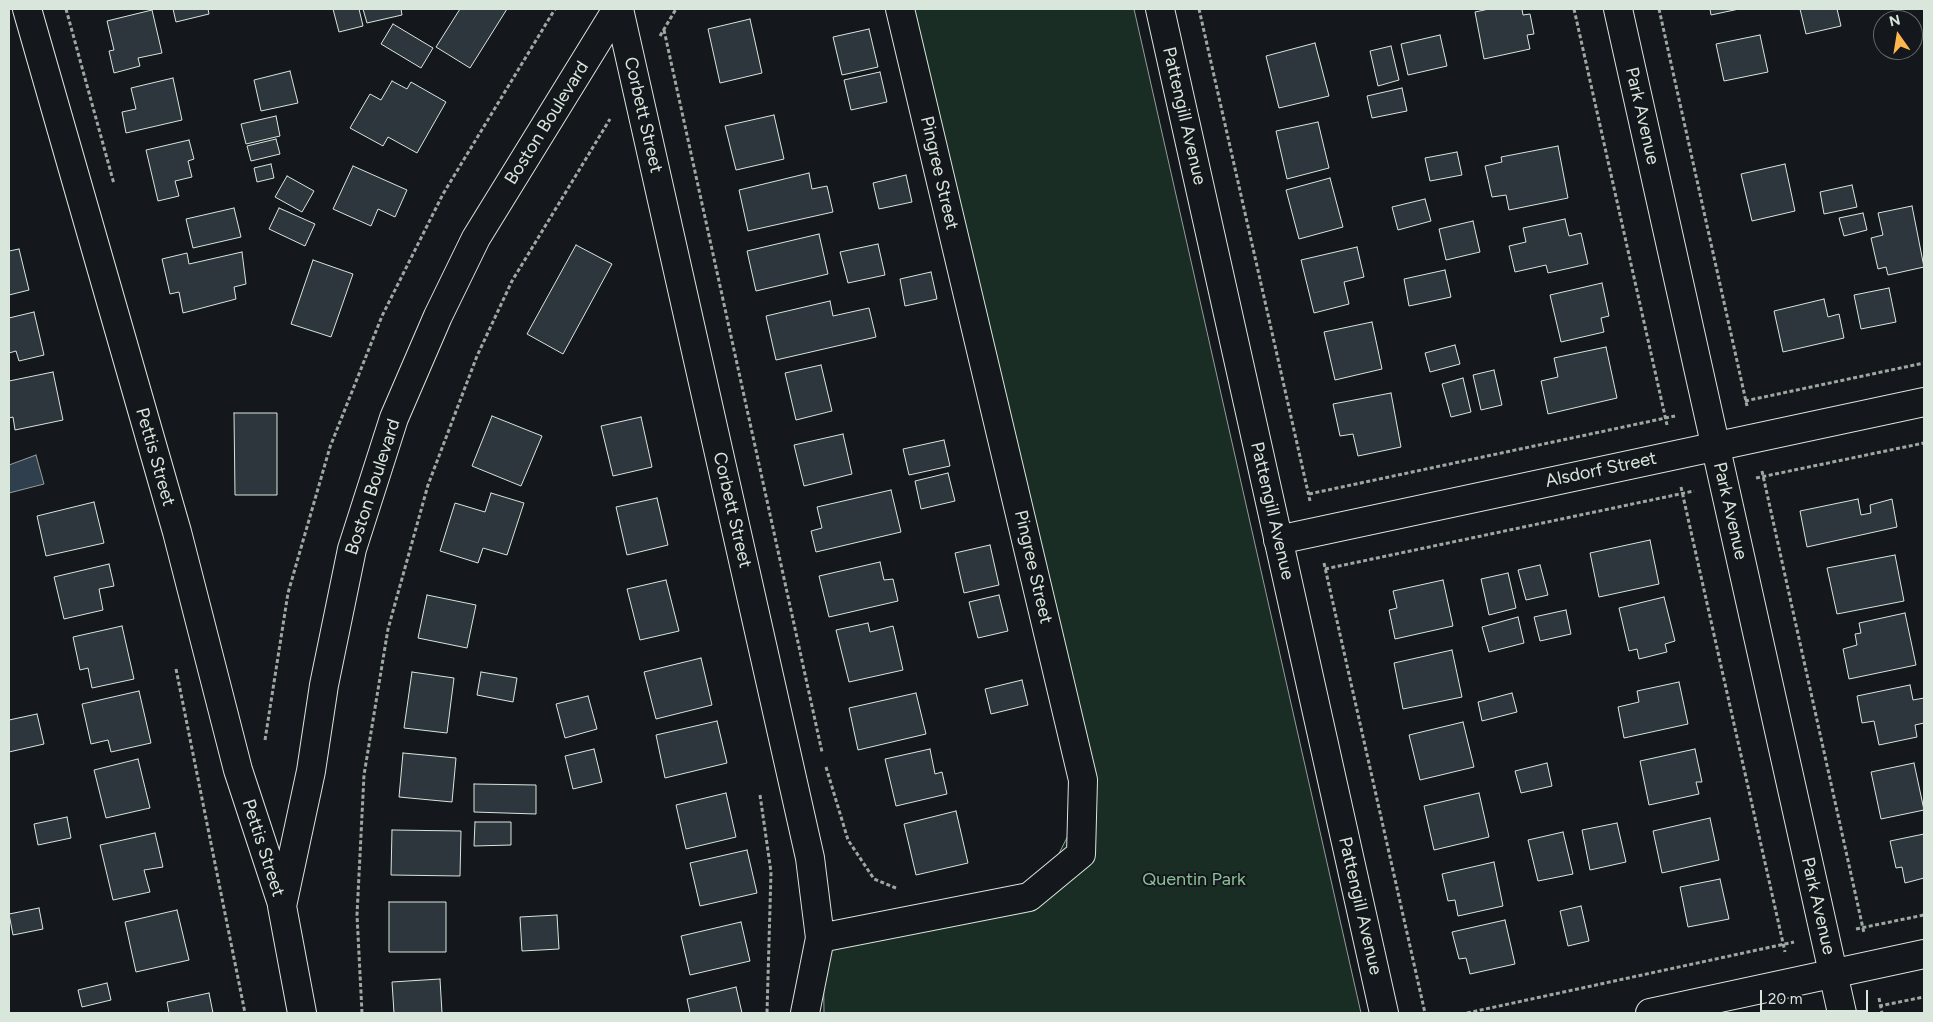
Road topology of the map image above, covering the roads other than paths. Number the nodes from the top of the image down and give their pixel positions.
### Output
1 (27, 9) edge
2 (618, 9) edge
3 (900, 9) edge
4 (1160, 9) edge
5 (1618, 9) edge
6 (1924, 402) edge
7 (1716, 446) junction
8 (1278, 540) junction
9 (282, 906) junction
10 (820, 938) junction
11 (1924, 954) edge
12 (1833, 974) junction
13 (302, 1013) edge
14 (805, 1013) edge
15 (1384, 1013) edge
16 (1650, 1013) edge
17 (1842, 1013) edge

1 - 9 street, Pettis Street
2 - 9 street, Boston Boulevard
2 - 10 street, Corbett Street
3 - 10 street, Pingree Street
4 - 8 street, Pattengill Avenue
5 - 7 street, Park Avenue
6 - 7 street, Alsdorf Street
7 - 8 street, Alsdorf Street
7 - 12 street, Park Avenue
8 - 15 street, Pattengill Avenue
9 - 13 street, Boston Boulevard
10 - 14 street, Corbett Street
11 - 12 street
12 - 16 street
12 - 17 street, Park Avenue

